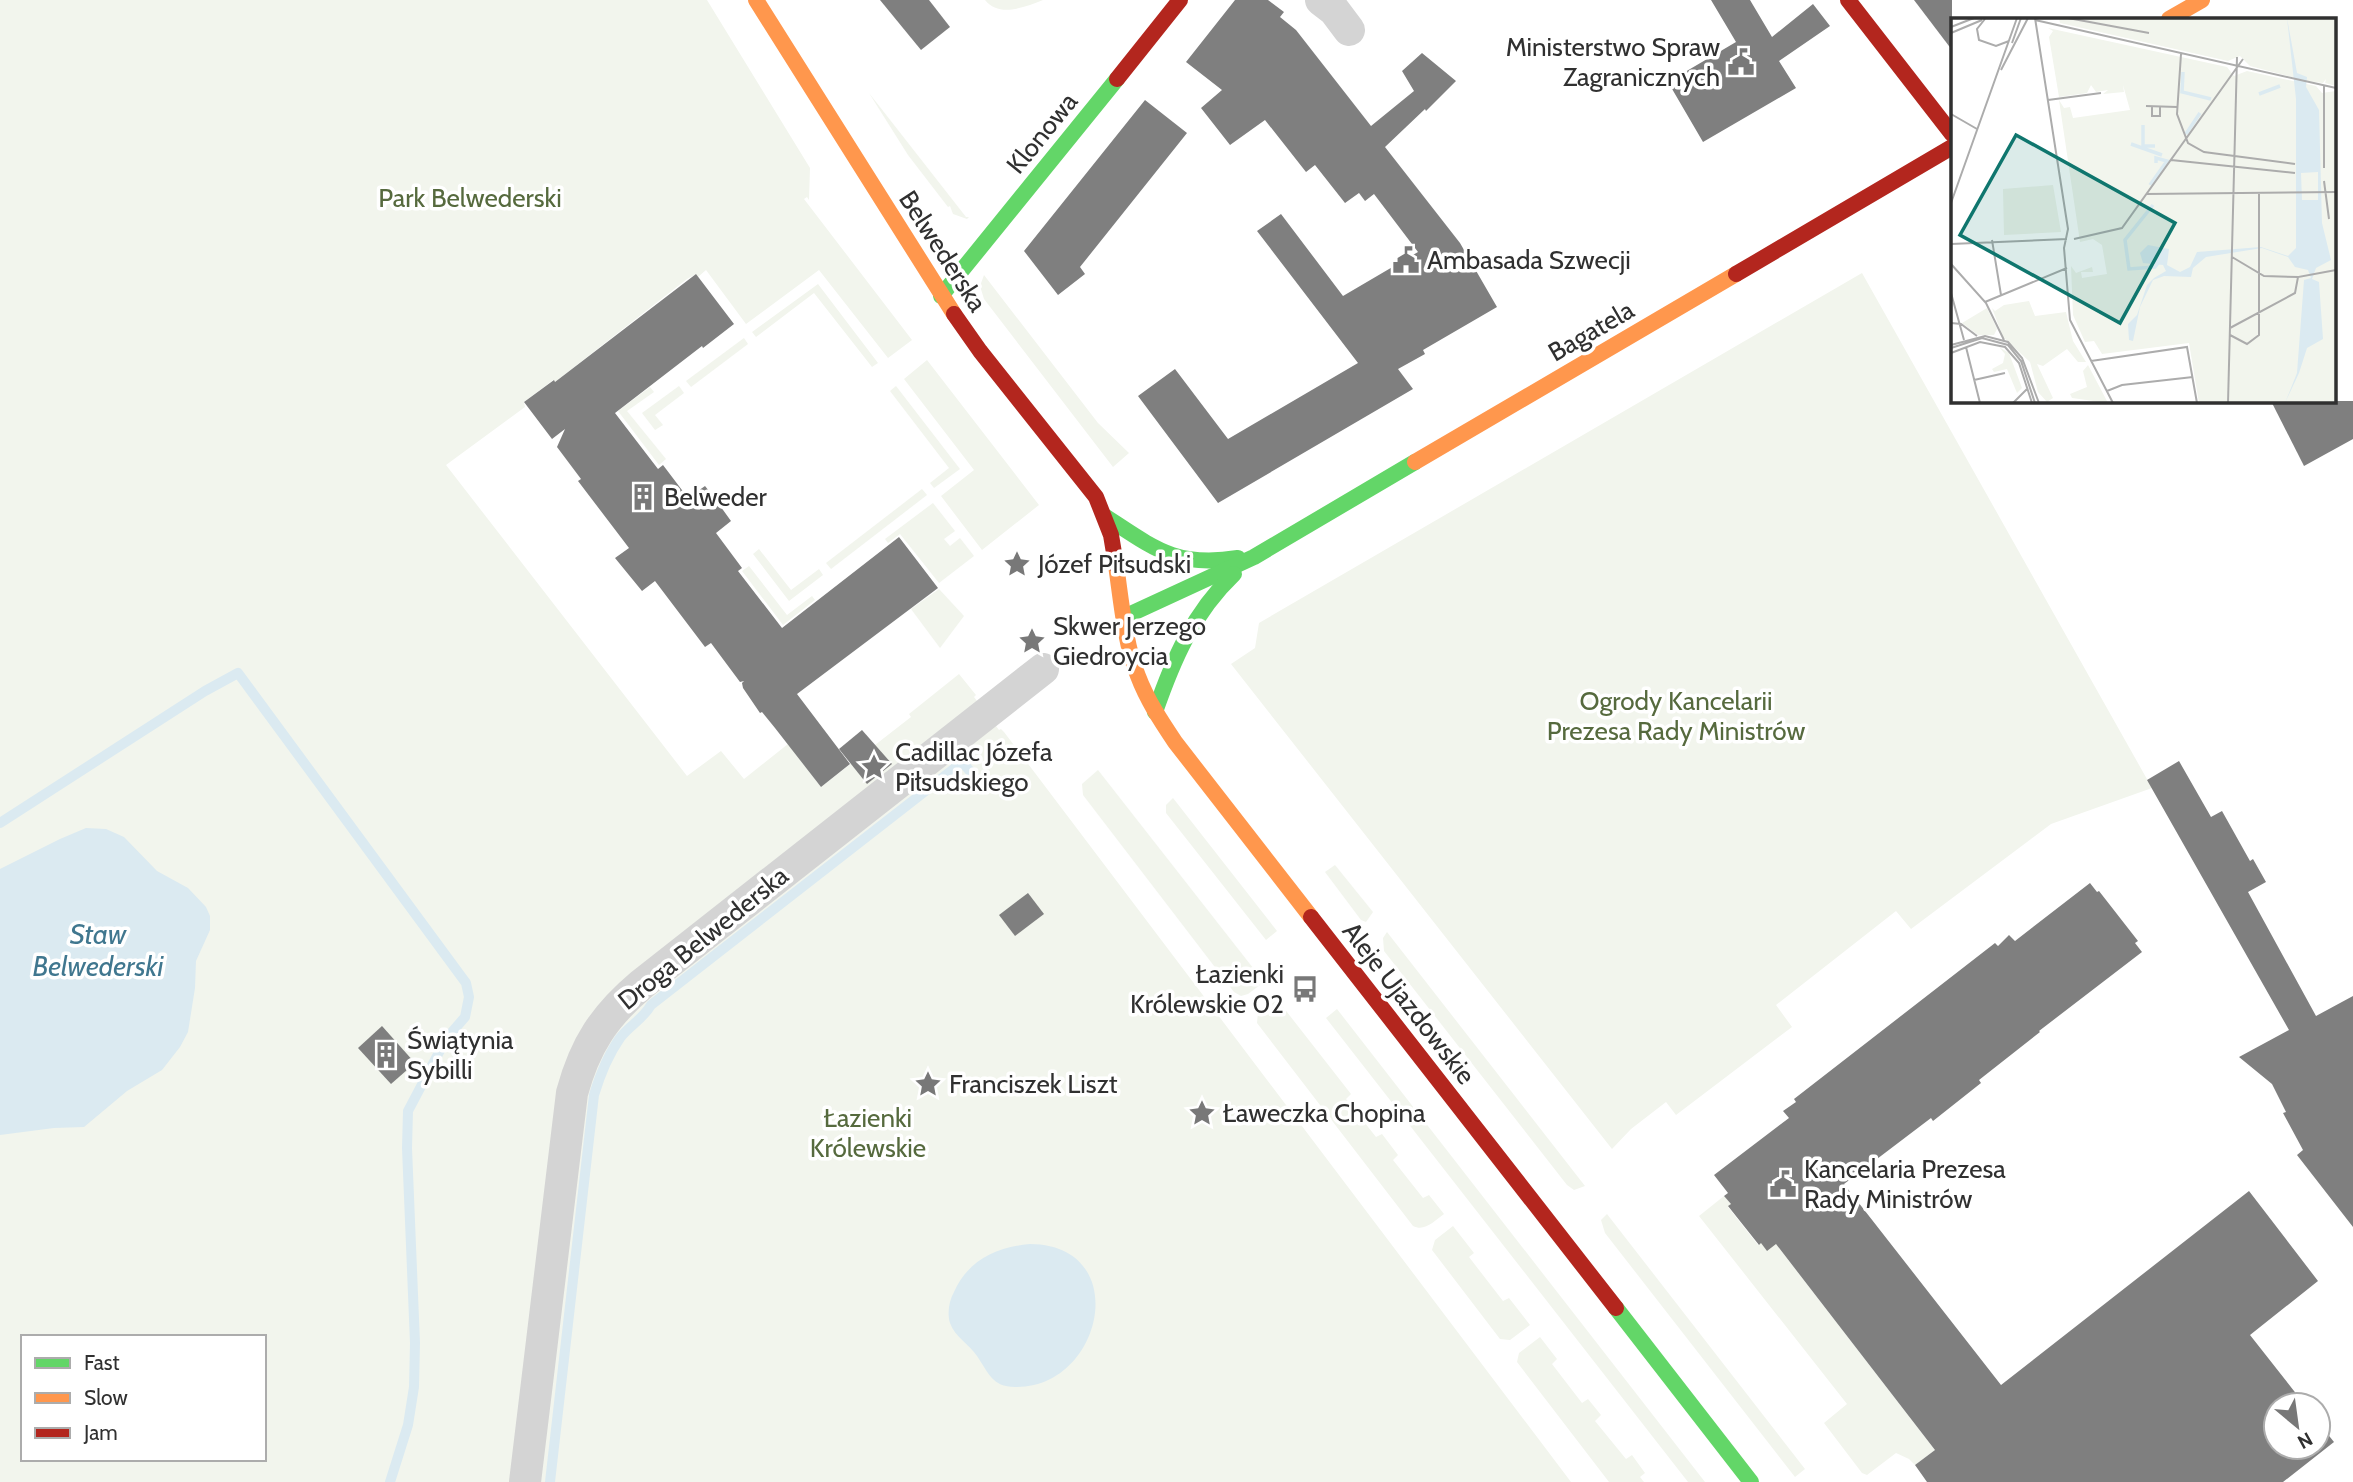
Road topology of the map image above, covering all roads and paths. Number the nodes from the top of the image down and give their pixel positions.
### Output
1 (756, 0) edge
2 (1180, 0) edge
3 (1321, 0) edge
4 (1848, 0) edge
5 (2202, 0) edge
6 (2171, 18) edge
7 (1349, 30) dead end
8 (1951, 133) edge
9 (1951, 148) edge
10 (941, 296) junction
11 (1106, 517) junction
12 (1254, 557) junction
13 (1124, 617) junction
14 (1043, 669) dead end
15 (1155, 712) junction
16 (525, 1482) edge
17 (1751, 1482) edge

1 - 10 street, Belwederska
2 - 10 street, Klonowa
3 - 7 street
4 - 8 street
5 - 6 street
9 - 12 street, Bagatela
10 - 11 street, Belwederska
11 - 12 street
11 - 13 street, Aleje Ujazdowskie
12 - 13 street, Bagatela
12 - 15 street, Bagatela
13 - 15 street, Aleje Ujazdowskie
14 - 16 street, Droga Belwederska
15 - 17 street, Aleje Ujazdowskie

